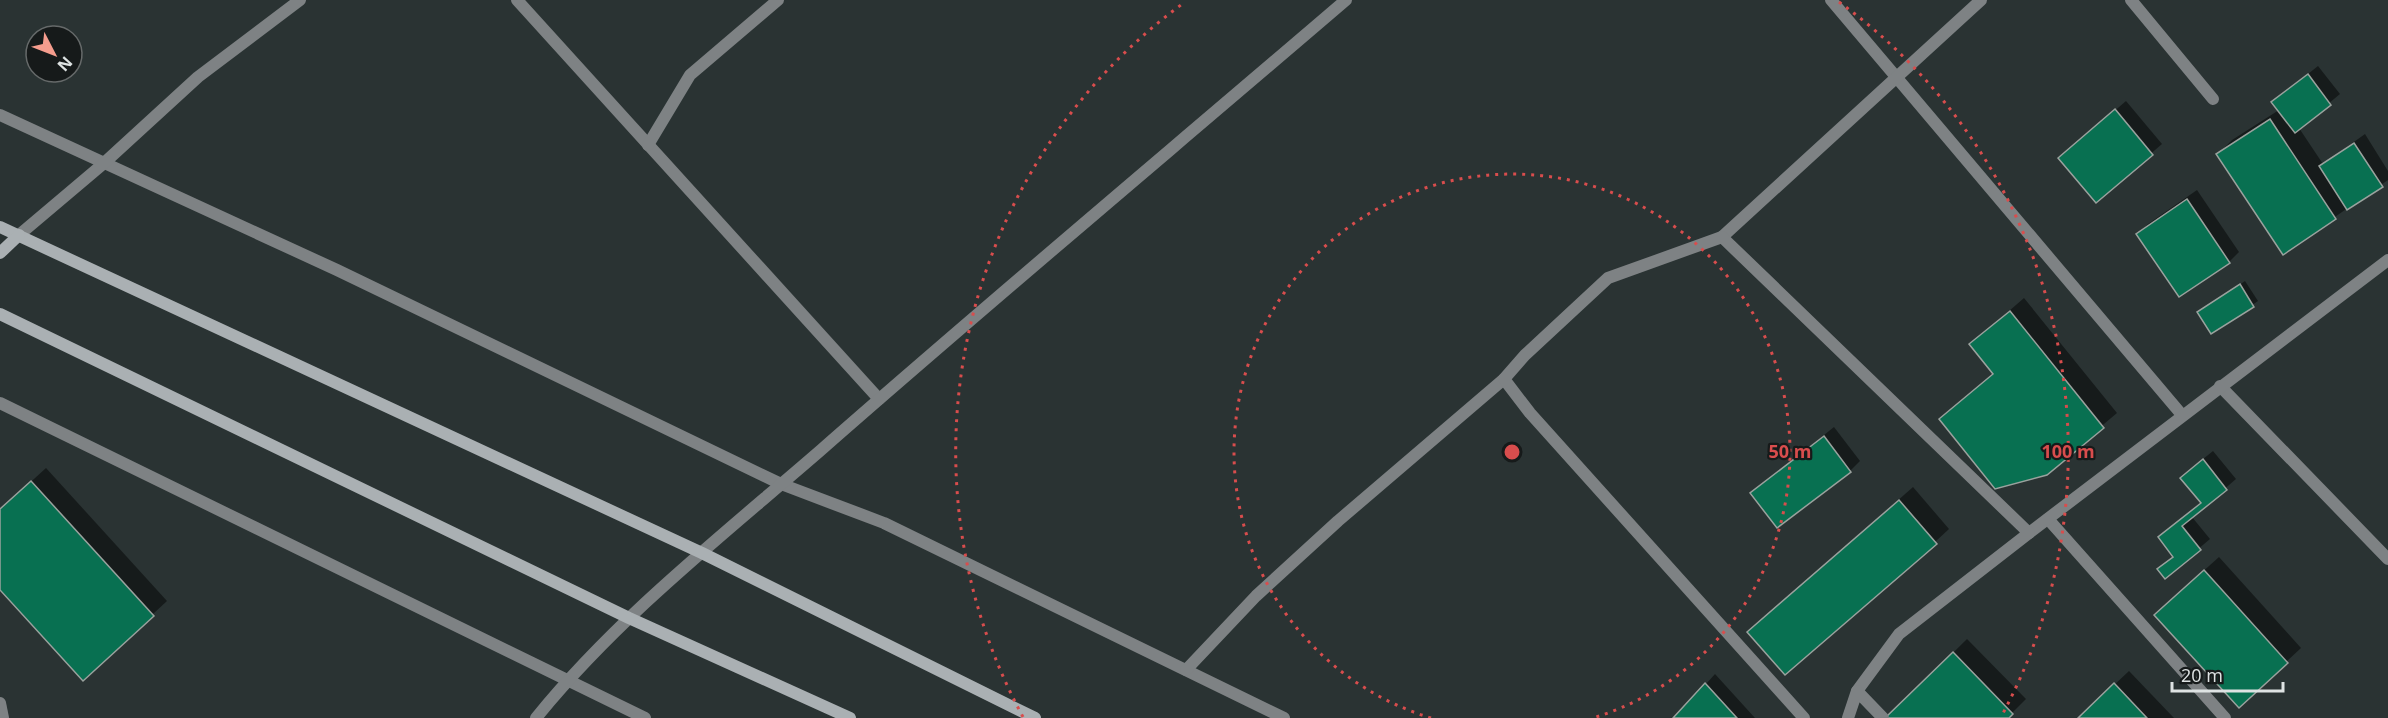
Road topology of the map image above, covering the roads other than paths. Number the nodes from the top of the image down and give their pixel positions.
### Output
1 (300, 0) edge
2 (517, 0) edge
3 (778, 0) edge
4 (1346, 0) edge
5 (1831, 0) edge
6 (1981, 0) edge
7 (2130, 0) edge
8 (1895, 76) junction
9 (2213, 99) dead end
10 (0, 115) edge
11 (648, 145) junction
12 (103, 164) junction
13 (0, 227) edge
14 (19, 235) junction
15 (1722, 237) junction
16 (0, 253) edge
17 (2388, 260) edge
18 (0, 314) edge
19 (1504, 379) junction
20 (2220, 386) junction
21 (879, 399) junction
22 (0, 403) edge
23 (2182, 415) junction
24 (781, 484) junction
25 (2048, 519) junction
26 (2029, 533) junction
27 (702, 553) junction
28 (2388, 559) edge
29 (629, 618) junction
30 (1186, 670) junction
31 (567, 680) junction
32 (1857, 691) junction
33 (0, 703) edge
34 (3, 718) edge
35 (536, 718) edge
36 (645, 718) edge
37 (849, 718) edge
38 (1035, 718) edge
39 (1284, 718) edge
40 (1804, 718) edge
41 (1848, 718) edge
42 (1883, 718) edge
43 (2225, 718) edge

1 - 12 street
2 - 11 street
3 - 11 street
4 - 21 street
5 - 8 street
6 - 8 street
7 - 9 street
8 - 15 street
8 - 23 street
10 - 12 street
11 - 21 street
12 - 14 street
12 - 24 street
13 - 14 street
14 - 16 street
14 - 27 street
15 - 19 street
15 - 26 street
17 - 20 street
18 - 29 street
19 - 30 street
19 - 40 street
20 - 23 street
20 - 28 street
21 - 24 street
22 - 31 street
23 - 25 street
24 - 27 street
24 - 30 street
25 - 26 street
25 - 43 street
26 - 32 street
27 - 29 street
27 - 38 street
29 - 31 street
29 - 37 street
30 - 39 street
31 - 35 street
31 - 36 street
32 - 41 street
32 - 42 street
33 - 34 street

